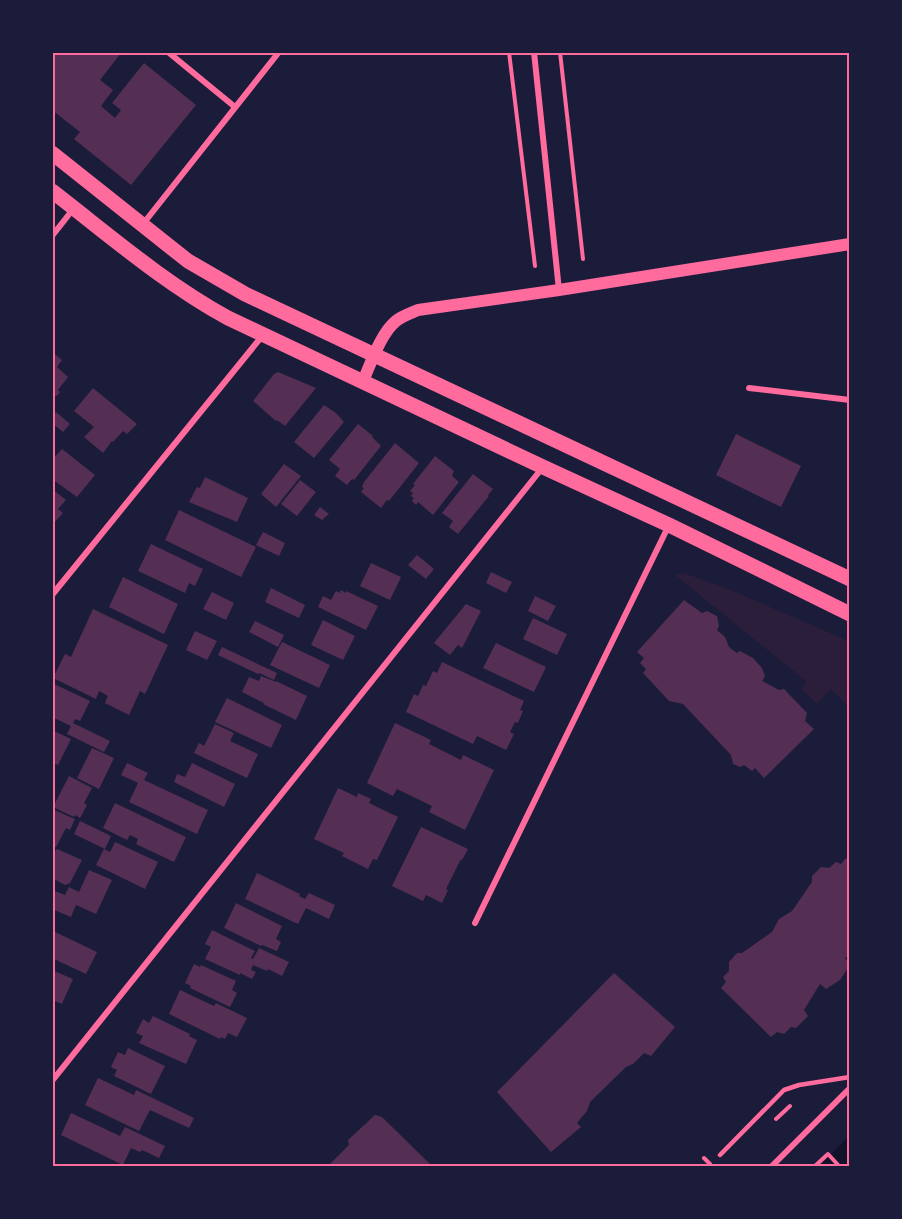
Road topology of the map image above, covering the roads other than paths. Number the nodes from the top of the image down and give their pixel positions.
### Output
1 (168, 52) edge
2 (279, 52) edge
3 (534, 52) edge
4 (235, 107) junction
5 (52, 153) edge
6 (52, 191) edge
7 (75, 208) junction
8 (142, 225) junction
9 (52, 236) edge
10 (849, 244) edge
11 (559, 290) junction
12 (263, 335) junction
13 (375, 355) junction
14 (363, 381) junction
15 (749, 388) dead end
16 (849, 400) edge
17 (543, 467) junction
18 (669, 525) junction
19 (849, 579) edge
20 (52, 595) edge
21 (849, 614) edge
22 (475, 922) dead end
23 (849, 1077) edge
24 (52, 1081) edge
25 (849, 1088) edge
26 (720, 1155) dead end
27 (772, 1167) edge

1 - 4 street
2 - 4 street
3 - 11 street
4 - 8 street
5 - 8 highway
6 - 7 highway
7 - 9 street
7 - 12 highway
8 - 13 highway
10 - 11 main road
11 - 13 main road
12 - 14 highway
12 - 20 street
13 - 14 main road
13 - 19 highway
14 - 17 highway
15 - 16 street
17 - 18 highway
17 - 24 street
18 - 21 highway
18 - 22 street
23 - 26 lane
25 - 27 street

